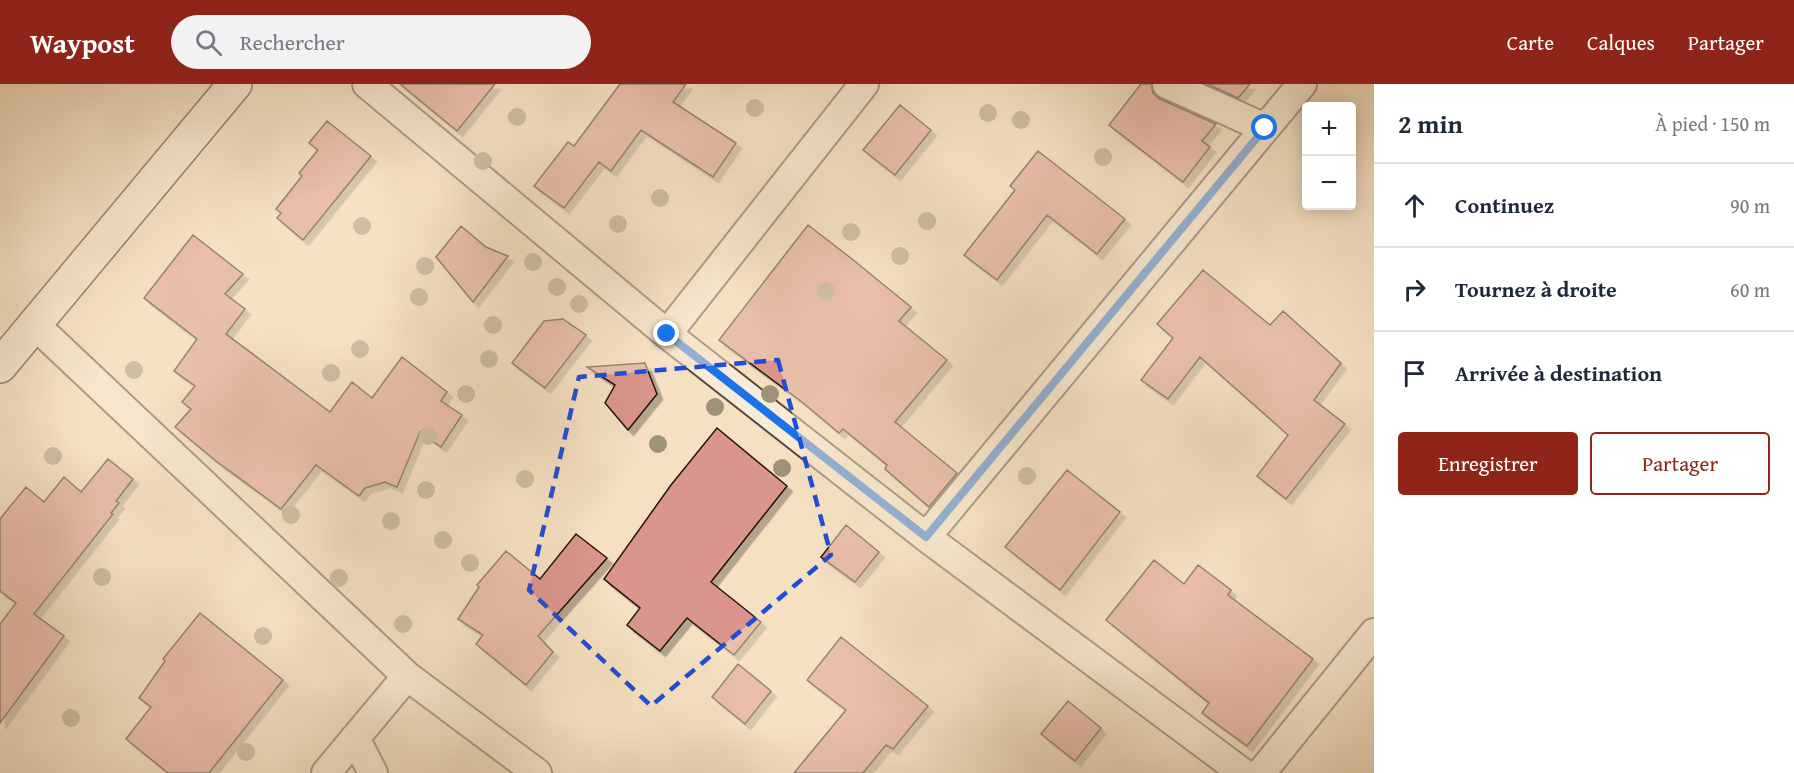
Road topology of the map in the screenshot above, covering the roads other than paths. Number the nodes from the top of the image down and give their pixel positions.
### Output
1 (235, 84) edge
2 (367, 84) edge
3 (864, 84) edge
4 (1167, 84) edge
5 (1302, 84) edge
6 (1265, 128) junction
7 (34, 324) junction
8 (667, 334) junction
9 (0, 366) edge
10 (926, 537) junction
11 (1374, 633) edge
12 (407, 676) junction
13 (355, 738) junction
14 (326, 773) edge
15 (373, 773) edge
16 (537, 773) edge
17 (1243, 773) edge
18 (1261, 773) edge

1 - 7 main road
2 - 8 street
3 - 8 street
4 - 6 street
5 - 6 street
6 - 10 street
7 - 9 main road
7 - 12 street
8 - 10 street
10 - 17 street
11 - 18 street
12 - 13 street
12 - 16 street
13 - 14 street
13 - 15 street

